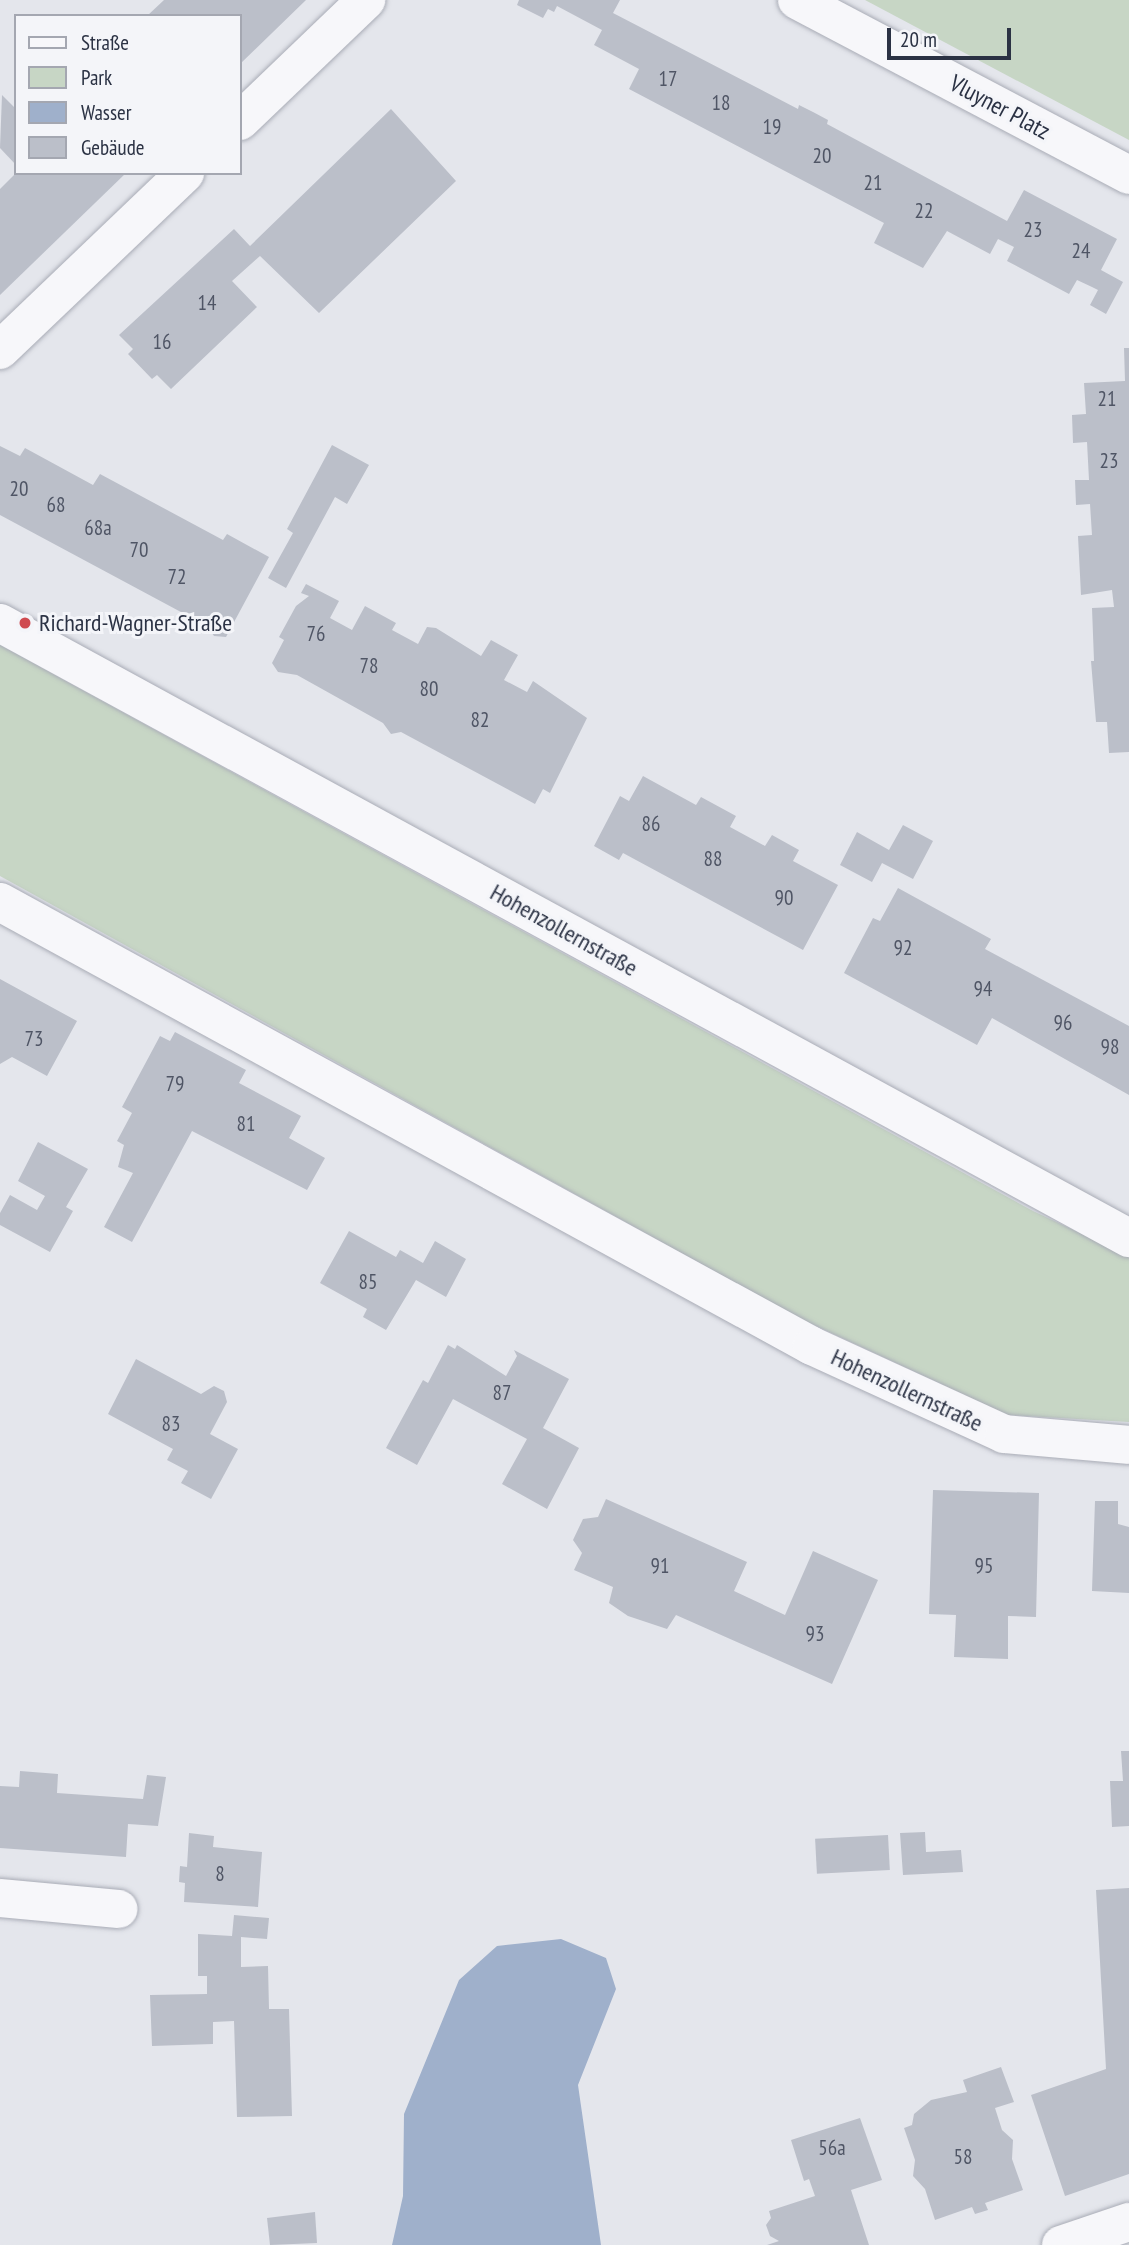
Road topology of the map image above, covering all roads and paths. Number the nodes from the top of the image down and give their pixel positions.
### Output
1 (366, 0) edge
2 (797, 0) edge
3 (242, 119) edge
4 (183, 175) edge
5 (1129, 175) edge
6 (0, 350) edge
7 (0, 623) edge
8 (0, 902) edge
9 (1129, 1238) edge
10 (1129, 1445) edge
11 (0, 1898) edge
12 (118, 1909) dead end
13 (1129, 2222) edge
14 (1061, 2245) edge

1 - 3 street
2 - 5 street, Vluyner Platz
4 - 6 street
7 - 9 street, Hohenzollernstraße
8 - 10 street, Hohenzollernstraße
11 - 12 street
13 - 14 street

